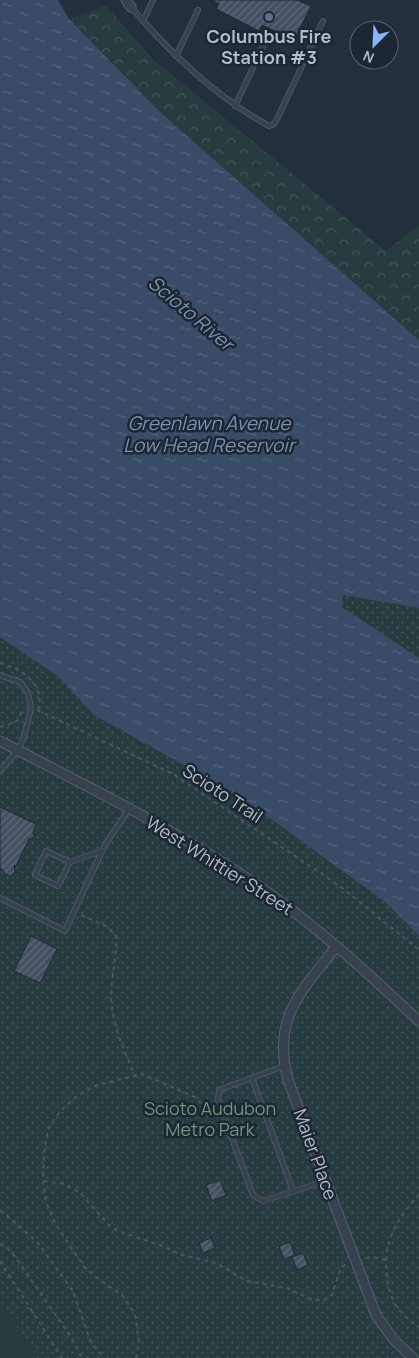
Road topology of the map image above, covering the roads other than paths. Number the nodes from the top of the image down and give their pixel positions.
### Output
1 (153, 0) edge
2 (128, 4) edge
3 (198, 10) dead end
4 (143, 21) junction
5 (323, 21) dead end
6 (264, 42) dead end
7 (176, 56) junction
8 (235, 106) junction
9 (0, 675) edge
10 (0, 741) edge
11 (18, 750) junction
12 (0, 772) edge
13 (129, 809) junction
14 (102, 852) junction
15 (70, 862) junction
16 (0, 898) edge
17 (336, 947) junction
18 (419, 1021) edge
19 (284, 1066) junction
20 (252, 1078) junction
21 (326, 1181) junction
22 (293, 1191) junction
23 (413, 1358) edge

1 - 4 lane
2 - 4 lane
3 - 7 lane
4 - 7 lane
5 - 8 lane
6 - 8 lane
7 - 8 lane
9 - 11 lane
10 - 11 street, West Whittier Street
11 - 12 lane
11 - 13 street, West Whittier Street
13 - 14 lane
13 - 17 street, West Whittier Street
14 - 15 lane
14 - 16 lane
15 - 15 lane
17 - 18 street, West Whittier Street
17 - 19 street, Maier Place
19 - 20 lane
19 - 21 street, Maier Place
20 - 22 lane
20 - 22 lane
21 - 22 lane
21 - 23 street, Maier Place

